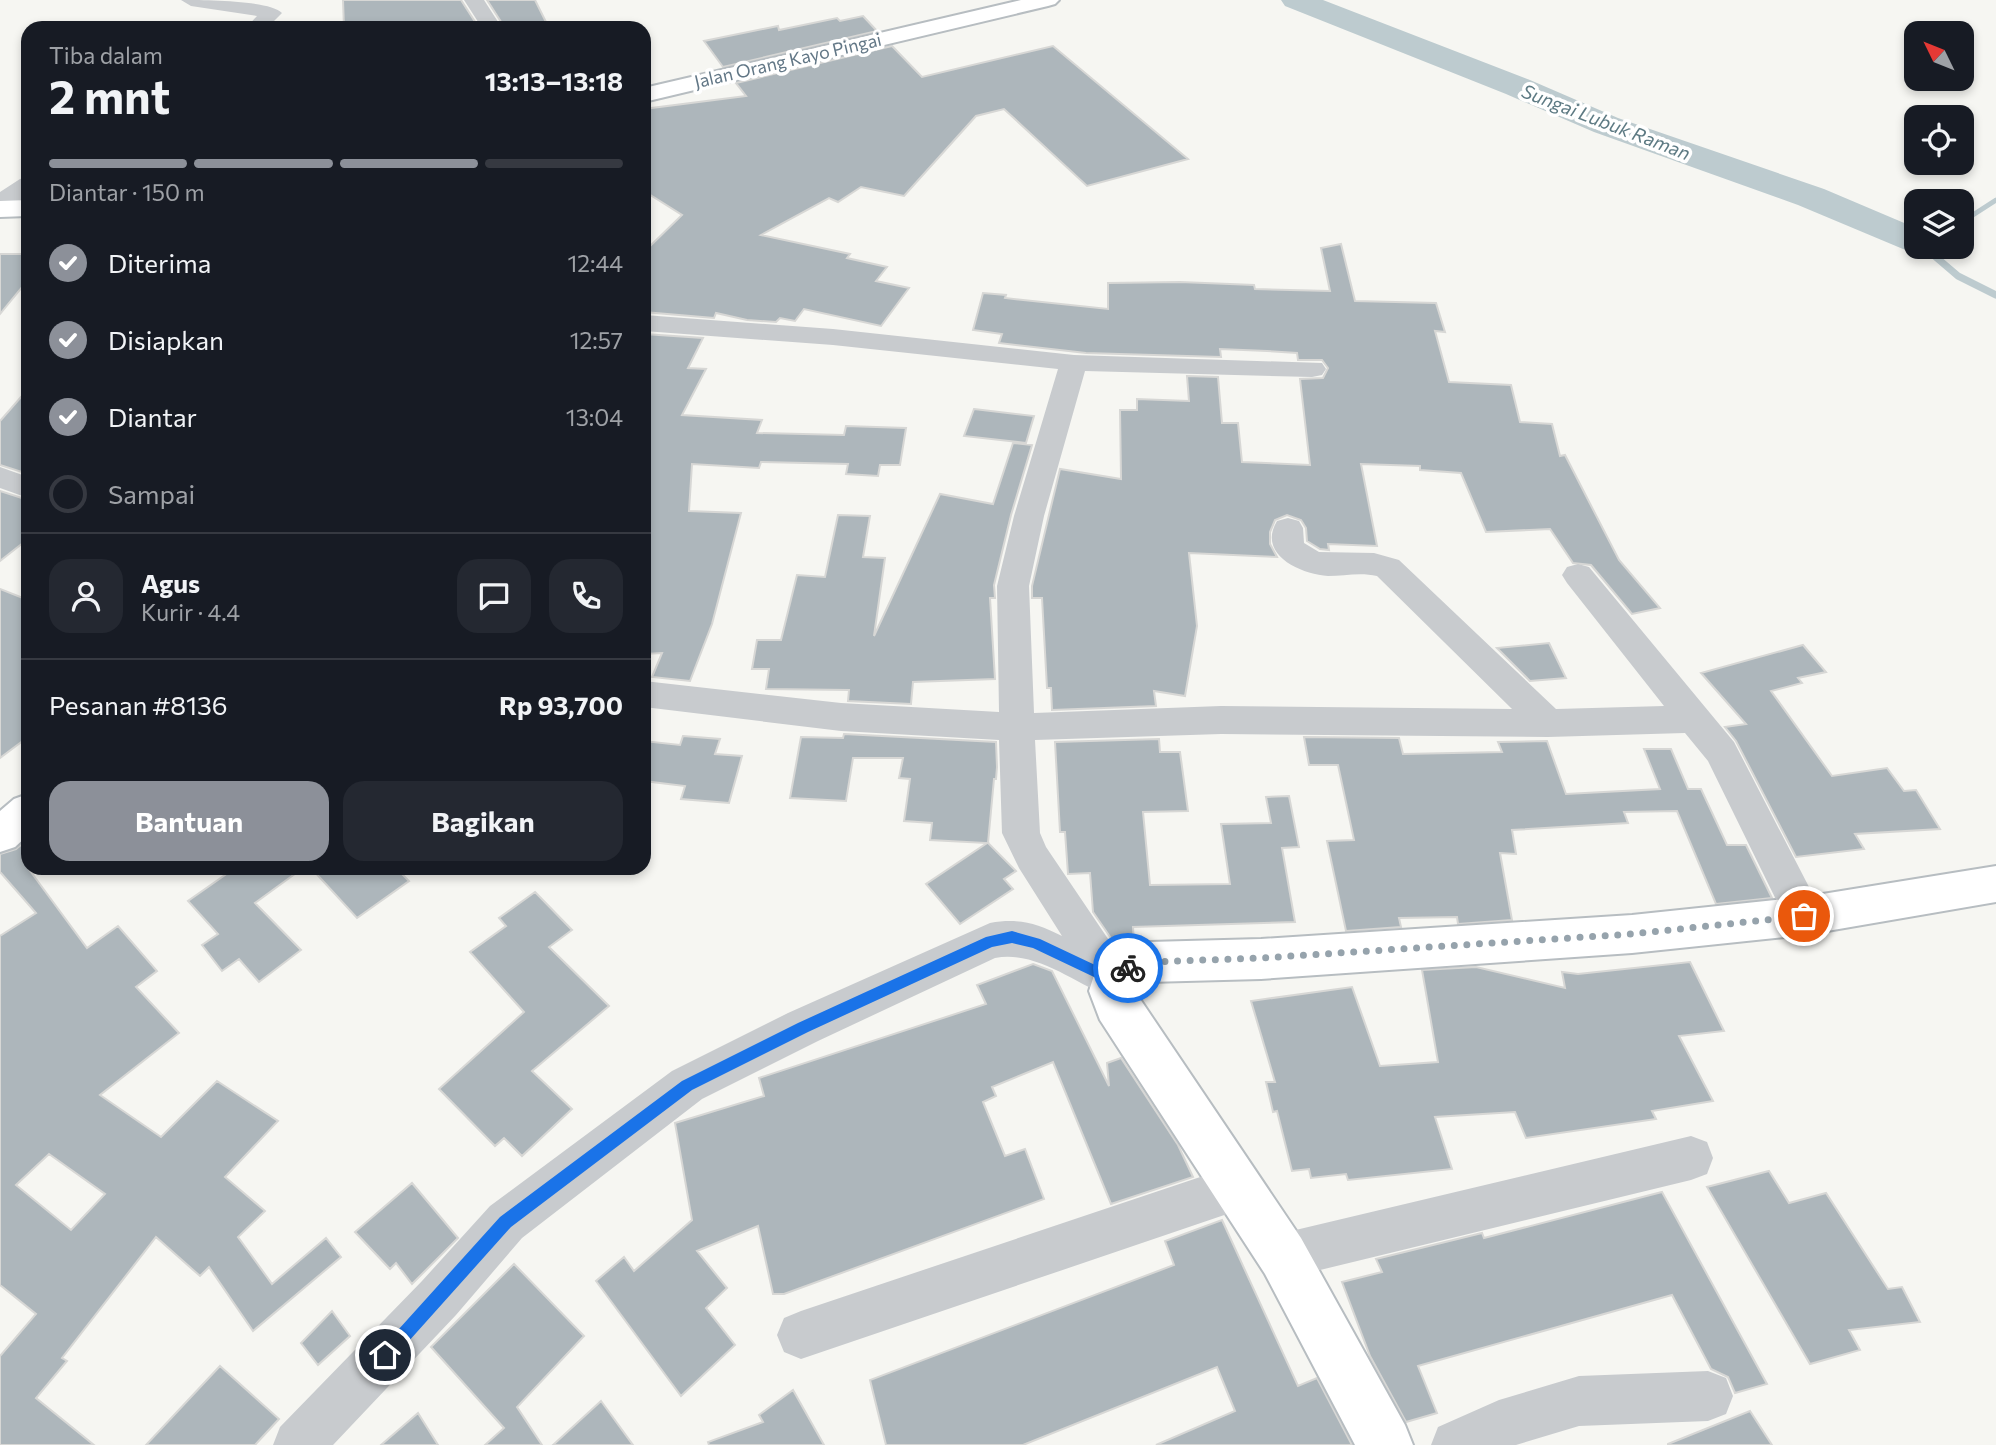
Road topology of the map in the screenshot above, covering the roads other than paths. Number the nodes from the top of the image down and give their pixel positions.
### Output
1 (191, 0) edge
2 (474, 0) edge
3 (1048, 0) edge
4 (263, 21) edge
5 (488, 21) edge
6 (931, 27) junction
7 (651, 87) edge
8 (651, 93) edge
9 (21, 189) edge
10 (0, 203) edge
11 (21, 208) edge
12 (0, 209) edge
13 (651, 324) edge
14 (1074, 363) junction
15 (1312, 369) dead end
16 (0, 477) edge
17 (21, 485) edge
18 (1288, 528) dead end
19 (1578, 575) dead end
20 (651, 695) edge
21 (1694, 719) junction
22 (1548, 723) junction
23 (1017, 727) junction
24 (21, 817) edge
25 (0, 835) edge
26 (1996, 884) edge
27 (1804, 916) junction
28 (1113, 980) junction
29 (1691, 1158) dead end
30 (1239, 1187) junction
31 (1283, 1256) junction
32 (801, 1335) dead end
33 (1708, 1396) dead end
34 (298, 1445) edge
35 (1385, 1445) edge
36 (1456, 1445) edge

1 - 4 street
2 - 5 street
3 - 6 main road, Jalan Orang Kayo Pingai
6 - 7 main road, Jalan Orang Kayo Pingai
6 - 8 main road, Jalan Orang Kayo Pingai
9 - 10 street
11 - 12 main road
13 - 14 street
14 - 15 street
14 - 23 street
16 - 17 street
18 - 22 street
19 - 21 street
20 - 23 street
21 - 22 street
21 - 27 street
22 - 23 street
23 - 28 street
24 - 25 main road
26 - 27 main road
27 - 28 main road
28 - 30 main road
28 - 34 street
29 - 31 street
30 - 31 main road
30 - 32 street
31 - 35 main road
33 - 36 street

